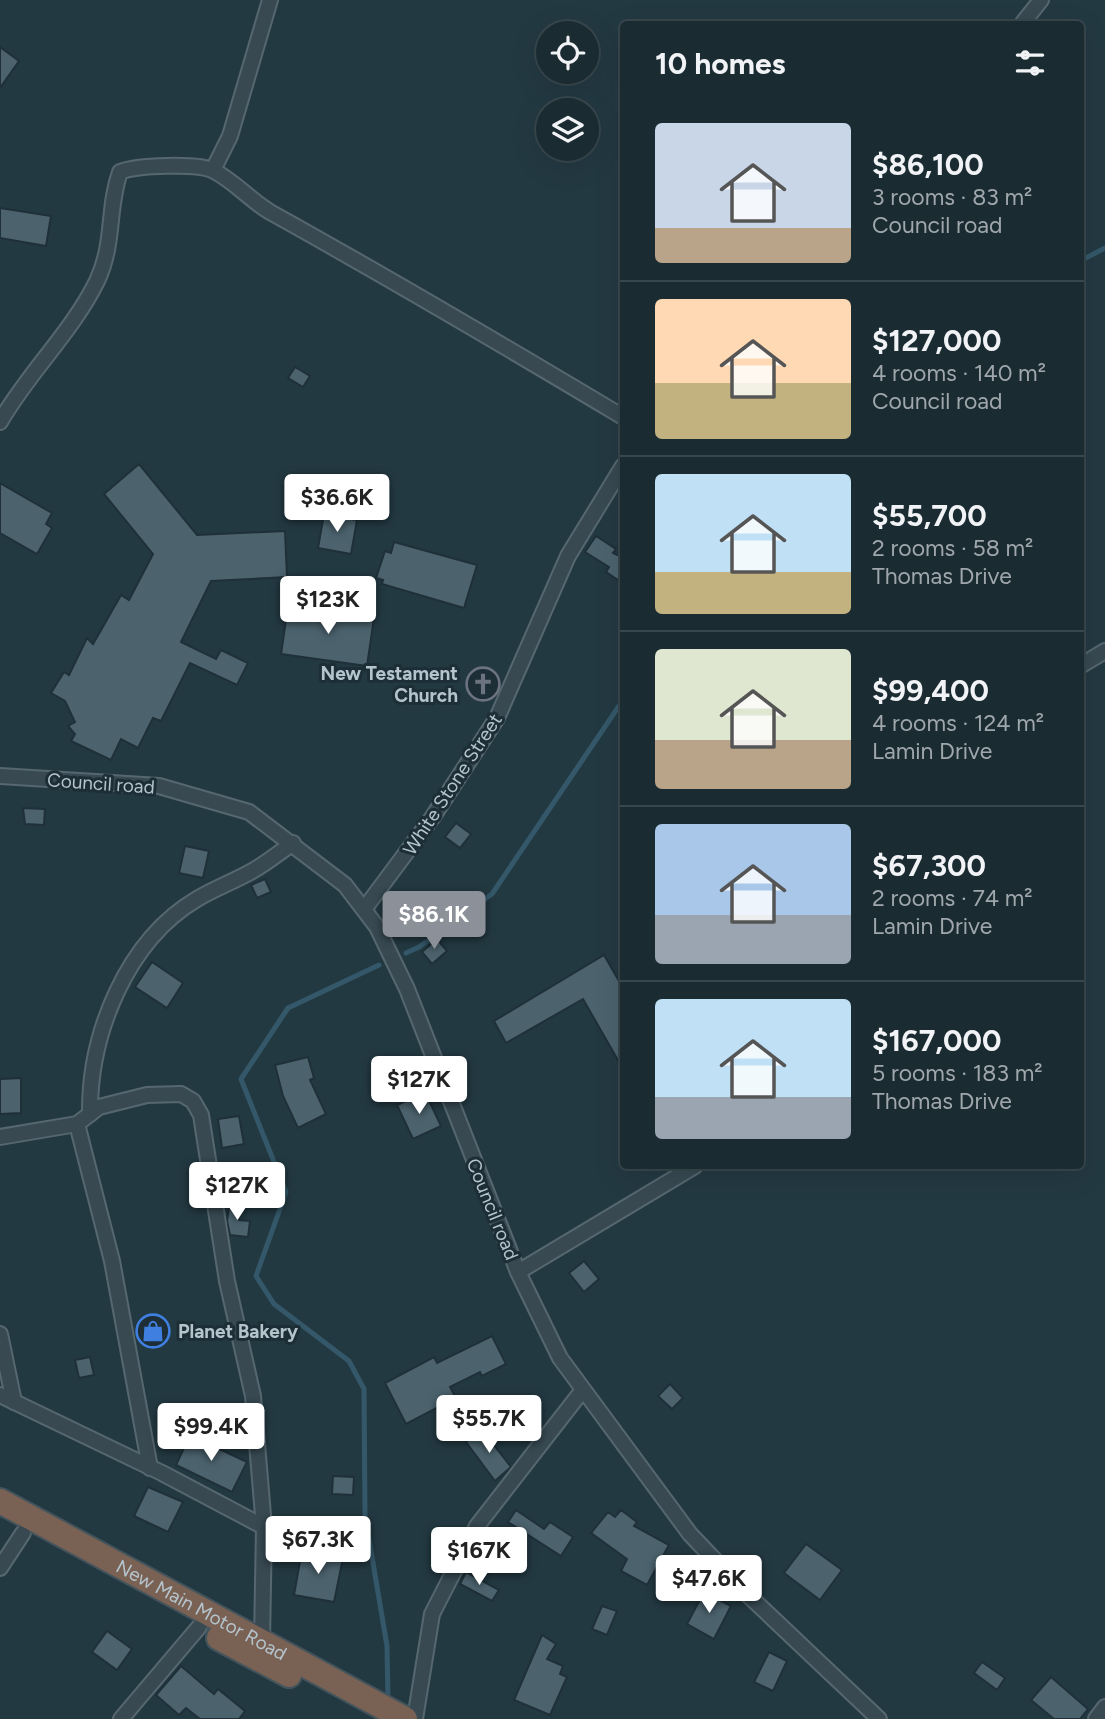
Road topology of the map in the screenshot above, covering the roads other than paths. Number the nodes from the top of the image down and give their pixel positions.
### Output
1 (270, 0) edge
2 (1041, 0) edge
3 (1024, 21) edge
4 (213, 170) junction
5 (620, 415) edge
6 (0, 422) edge
7 (620, 471) edge
8 (1105, 651) edge
9 (1084, 664) edge
10 (0, 776) edge
11 (293, 843) junction
12 (365, 908) junction
13 (90, 1114) junction
14 (78, 1124) junction
15 (0, 1137) edge
16 (690, 1169) edge
17 (518, 1272) junction
18 (0, 1334) edge
19 (582, 1391) junction
20 (0, 1395) edge
21 (14, 1402) junction
22 (150, 1468) junction
23 (0, 1501) edge
24 (0, 1520) edge
25 (264, 1527) junction
26 (23, 1533) junction
27 (0, 1568) edge
28 (199, 1627) junction
29 (262, 1641) junction
30 (1105, 1707) edge
31 (121, 1719) edge
32 (371, 1719) edge
33 (405, 1719) edge
34 (415, 1719) edge
35 (879, 1719) edge
36 (1096, 1719) edge

1 - 4 street
2 - 3 street
4 - 5 street
4 - 6 street
7 - 12 street, White Stone Street
8 - 9 street
10 - 11 street, Council road
11 - 12 street, Council road
11 - 13 street
12 - 17 street, Council road
13 - 14 street
13 - 25 street
14 - 15 street
14 - 22 street
16 - 17 street
17 - 19 street, Council road
18 - 21 street
19 - 34 street
19 - 35 street, Council road
20 - 21 street
21 - 22 street
22 - 25 street
23 - 29 highway, New Main Motor Road
24 - 26 highway, New Main Motor Road
25 - 29 street
26 - 27 street
26 - 28 highway, New Main Motor Road
28 - 31 street
28 - 32 highway, New Main Motor Road
29 - 33 highway, New Main Motor Road
30 - 36 street

